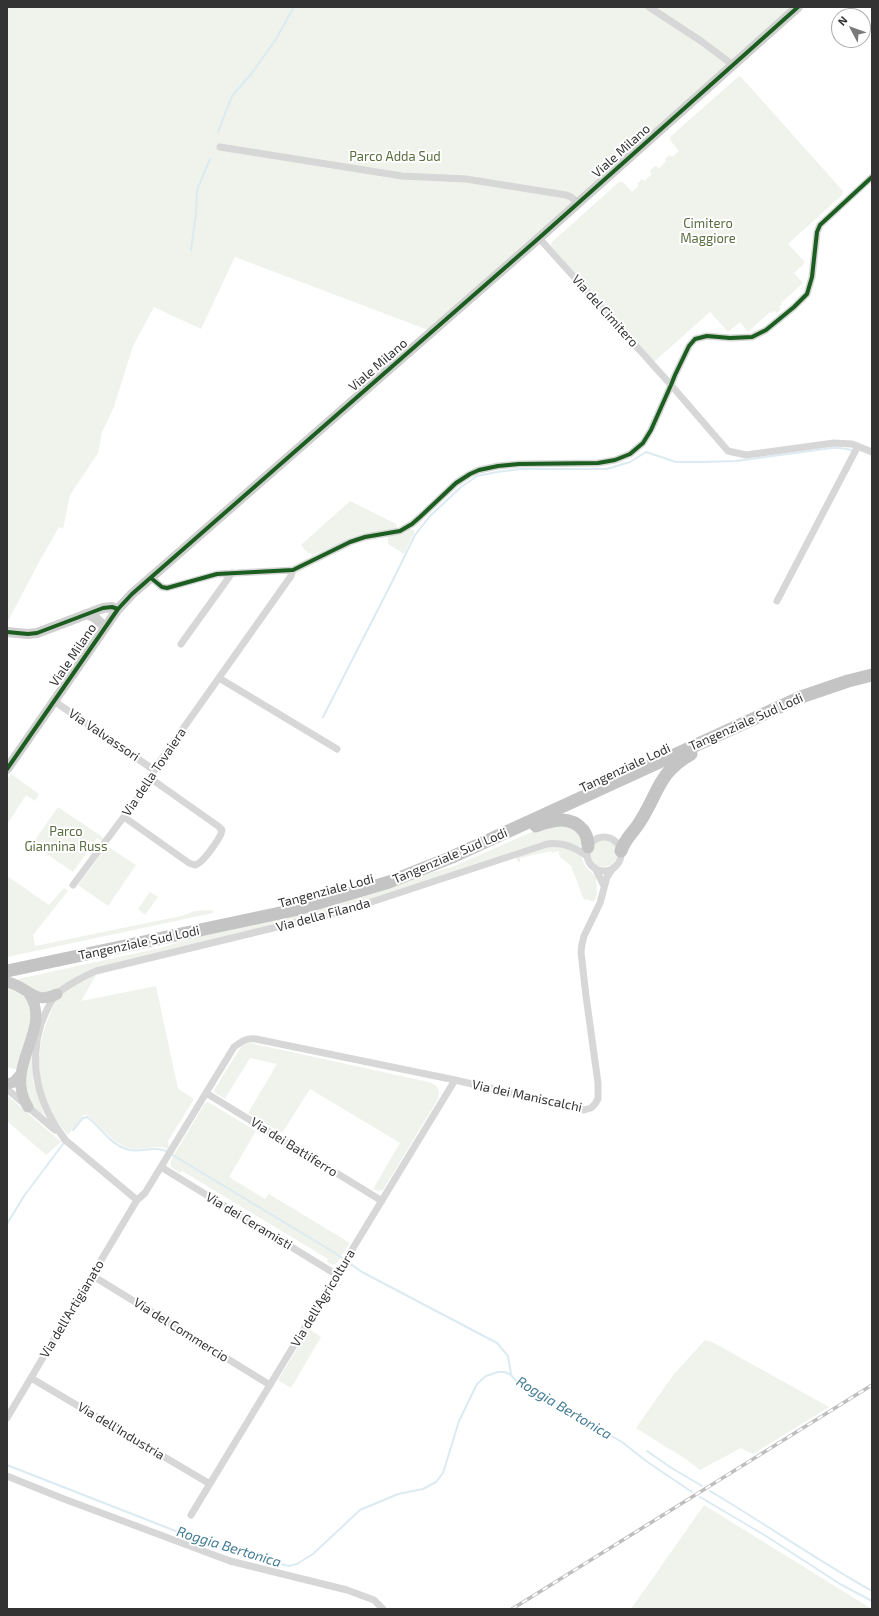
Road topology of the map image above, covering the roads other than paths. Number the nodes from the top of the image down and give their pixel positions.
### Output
1 (650, 7) edge
2 (798, 7) edge
3 (733, 65) junction
4 (220, 147) dead end
5 (872, 177) edge
6 (578, 203) junction
7 (539, 238) junction
8 (672, 385) junction
9 (858, 446) junction
10 (872, 452) edge
11 (293, 570) junction
12 (232, 574) junction
13 (151, 578) junction
14 (777, 601) dead end
15 (118, 609) junction
16 (86, 614) junction
17 (105, 626) junction
18 (7, 632) edge
19 (181, 644) dead end
20 (872, 666) edge
21 (872, 675) edge
22 (219, 678) junction
23 (54, 701) junction
24 (772, 710) junction
25 (337, 749) dead end
26 (7, 769) edge
27 (154, 770) junction
28 (150, 778) junction
29 (124, 817) junction
30 (587, 851) junction
31 (621, 851) junction
32 (429, 867) junction
33 (594, 868) junction
34 (613, 868) junction
35 (73, 885) dead end
36 (604, 886) junction
37 (156, 940) junction
38 (7, 963) edge
39 (7, 971) edge
40 (7, 980) edge
41 (28, 992) junction
42 (57, 994) junction
43 (242, 1040) joint
44 (20, 1075) junction
45 (455, 1080) junction
46 (7, 1084) edge
47 (7, 1089) edge
48 (206, 1093) junction
49 (28, 1107) junction
50 (66, 1141) junction
51 (161, 1167) junction
52 (137, 1200) junction
53 (382, 1201) junction
54 (337, 1274) junction
55 (92, 1276) junction
56 (31, 1378) junction
57 (270, 1385) junction
58 (7, 1418) edge
59 (7, 1476) edge
60 (210, 1484) junction
61 (191, 1515) dead end
62 (383, 1609) edge

1 - 3 street
2 - 3 street, Viale Milano
3 - 6 street, Viale Milano
4 - 6 street
5 - 8 street
6 - 7 street, Viale Milano
7 - 8 street, Via del Cimitero
7 - 13 street, Viale Milano
8 - 9 street, Via del Cimitero
8 - 11 street
9 - 10 street, Via del Cimitero
9 - 14 street
11 - 12 street
11 - 22 street, Via della Tovaiera
12 - 13 street
12 - 19 street
13 - 15 street, Viale Milano
15 - 16 street
15 - 17 street, Viale Milano
16 - 17 street
16 - 18 street
17 - 23 street, Viale Milano
20 - 38 highway, Tangenziale Lodi
21 - 24 highway, Tangenziale Sud Lodi
22 - 25 street
22 - 27 street, Via della Tovaiera
23 - 26 street, Viale Milano
23 - 27 street, Via Valvassori
24 - 31 highway
24 - 32 highway, Tangenziale Sud Lodi
27 - 28 street, Via della Tovaiera
28 - 29 street, Via della Tovaiera
28 - 29 street
29 - 35 street, Via della Tovaiera
30 - 31 street
30 - 32 highway
30 - 33 street
30 - 42 street, Via della Filanda
31 - 34 street
32 - 37 highway, Tangenziale Sud Lodi
33 - 34 street
33 - 36 street
34 - 36 street
36 - 45 street, Via dei Maniscalchi
37 - 39 highway, Tangenziale Sud Lodi
37 - 40 highway
40 - 41 main road
41 - 42 main road
41 - 44 main road
42 - 50 street
43 - 45 street, Via dei Maniscalchi
43 - 48 street, Via dell'Artigianato
44 - 46 main road
44 - 49 main road
45 - 53 street, Via dell'Agricoltura
47 - 49 street
48 - 51 street, Via dell'Artigianato
48 - 53 street, Via dei Battiferro
49 - 50 street
50 - 52 street
51 - 52 street, Via dell'Artigianato
51 - 54 street, Via dei Ceramisti
52 - 55 street, Via dell'Artigianato
53 - 54 street, Via dell'Agricoltura
54 - 57 street, Via dell'Agricoltura
55 - 56 street, Via dell'Artigianato
55 - 57 street, Via del Commercio
56 - 58 street, Via dell'Artigianato
56 - 60 street, Via dell'Industria
57 - 60 street, Via dell'Agricoltura
59 - 62 street
60 - 61 street, Via dell'Agricoltura

